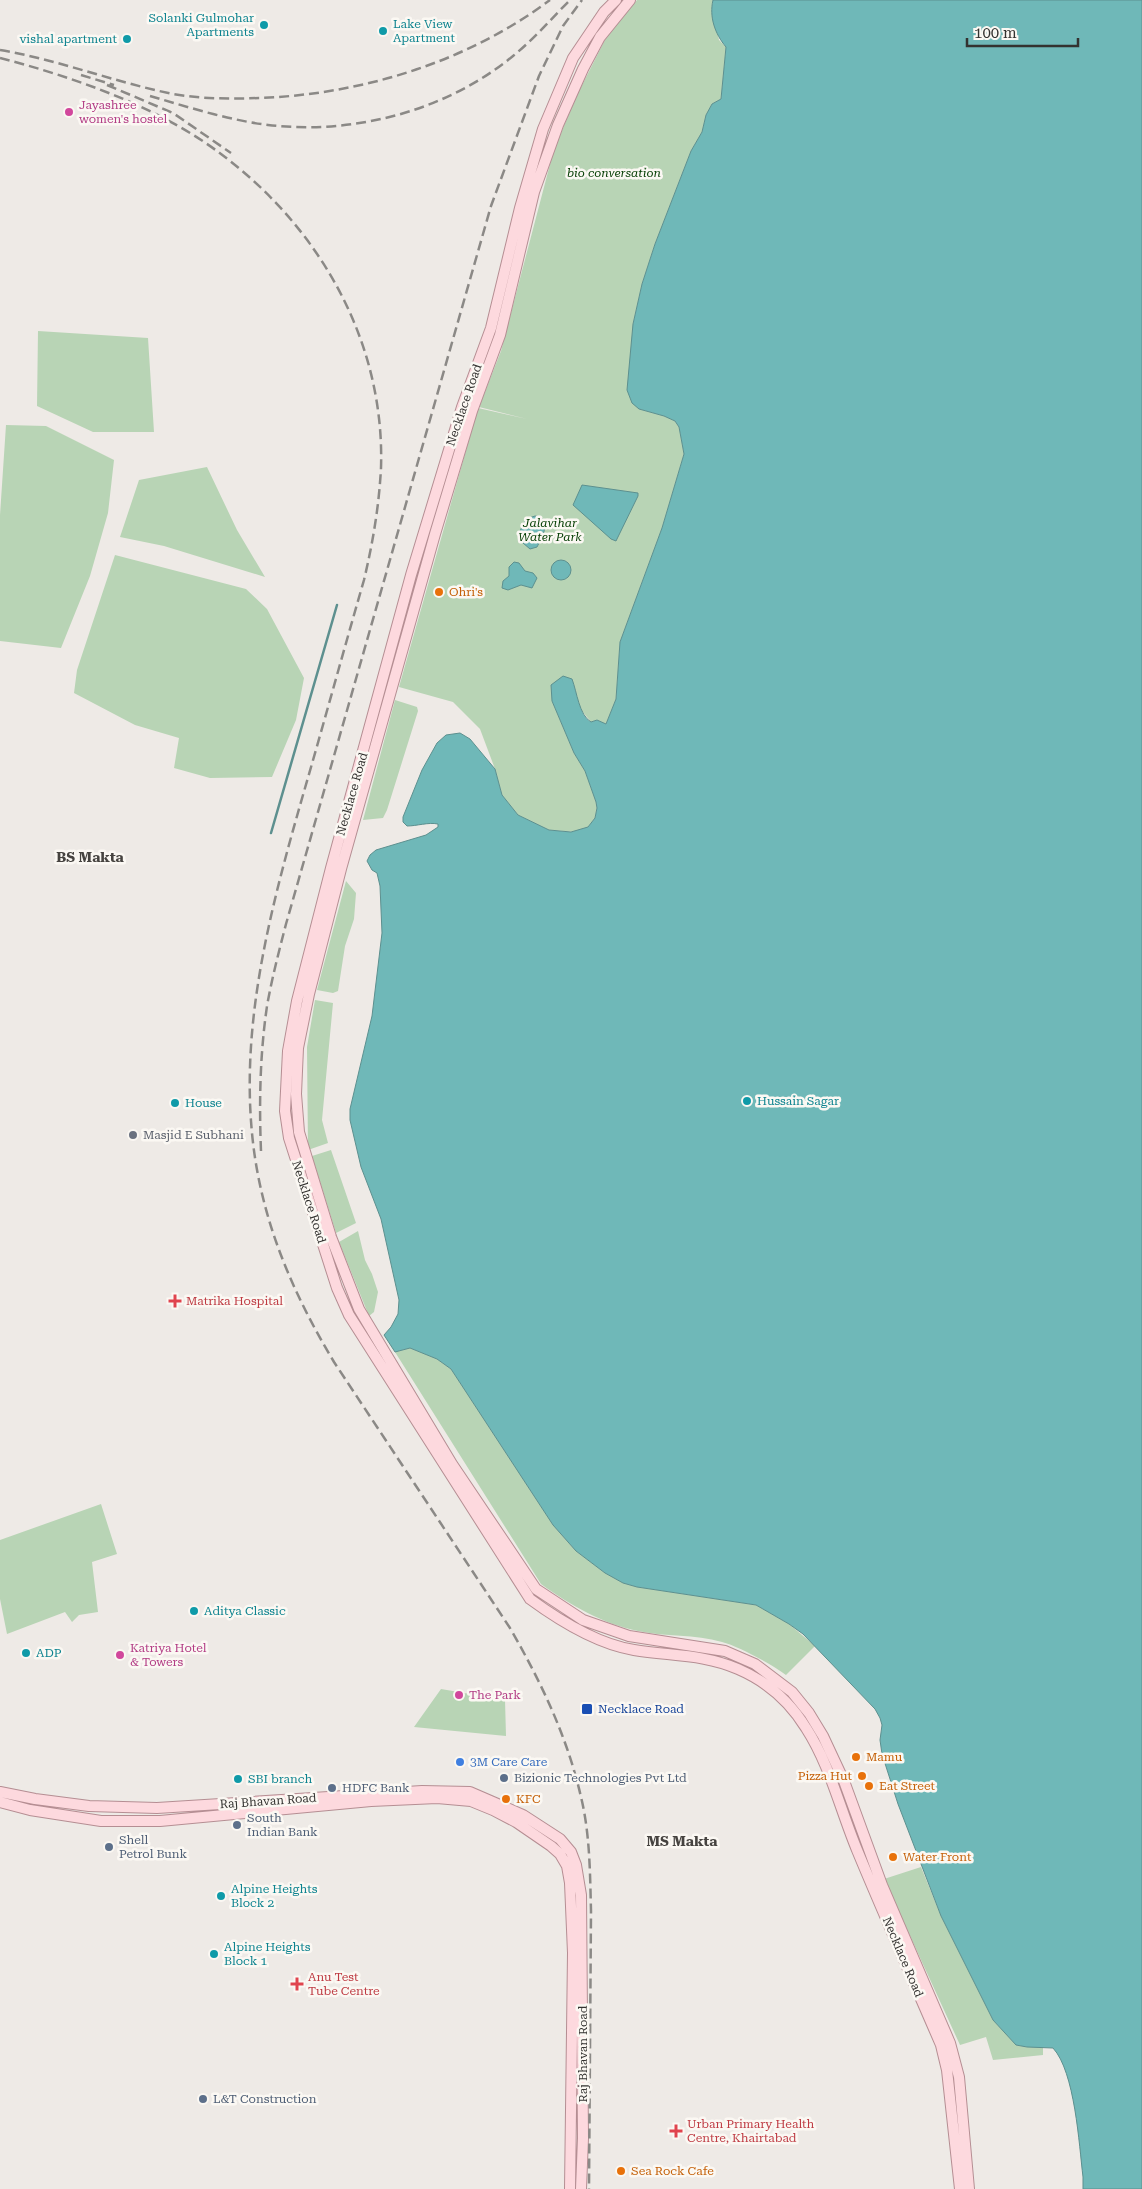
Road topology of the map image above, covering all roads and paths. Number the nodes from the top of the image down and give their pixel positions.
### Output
1 (616, 0) edge
2 (630, 0) edge
3 (424, 531) junction
4 (435, 534) junction
5 (416, 558) junction
6 (428, 561) junction
7 (347, 833) junction
8 (0, 1792) edge
9 (0, 1802) edge
10 (962, 2171) junction
11 (570, 2189) edge
12 (581, 2189) edge
13 (960, 2189) edge
14 (969, 2189) edge

1 - 3 main road, Necklace Road
2 - 4 main road, Necklace Road
3 - 4 main road
3 - 5 main road, Necklace Road
4 - 6 main road, Necklace Road
5 - 6 main road
5 - 7 main road, Necklace Road
6 - 7 main road, Necklace Road
7 - 10 main road, Necklace Road
8 - 12 main road, Raj Bhavan Road
9 - 11 main road, Raj Bhavan Road
10 - 13 main road, Necklace Road
10 - 14 main road, Necklace Road

